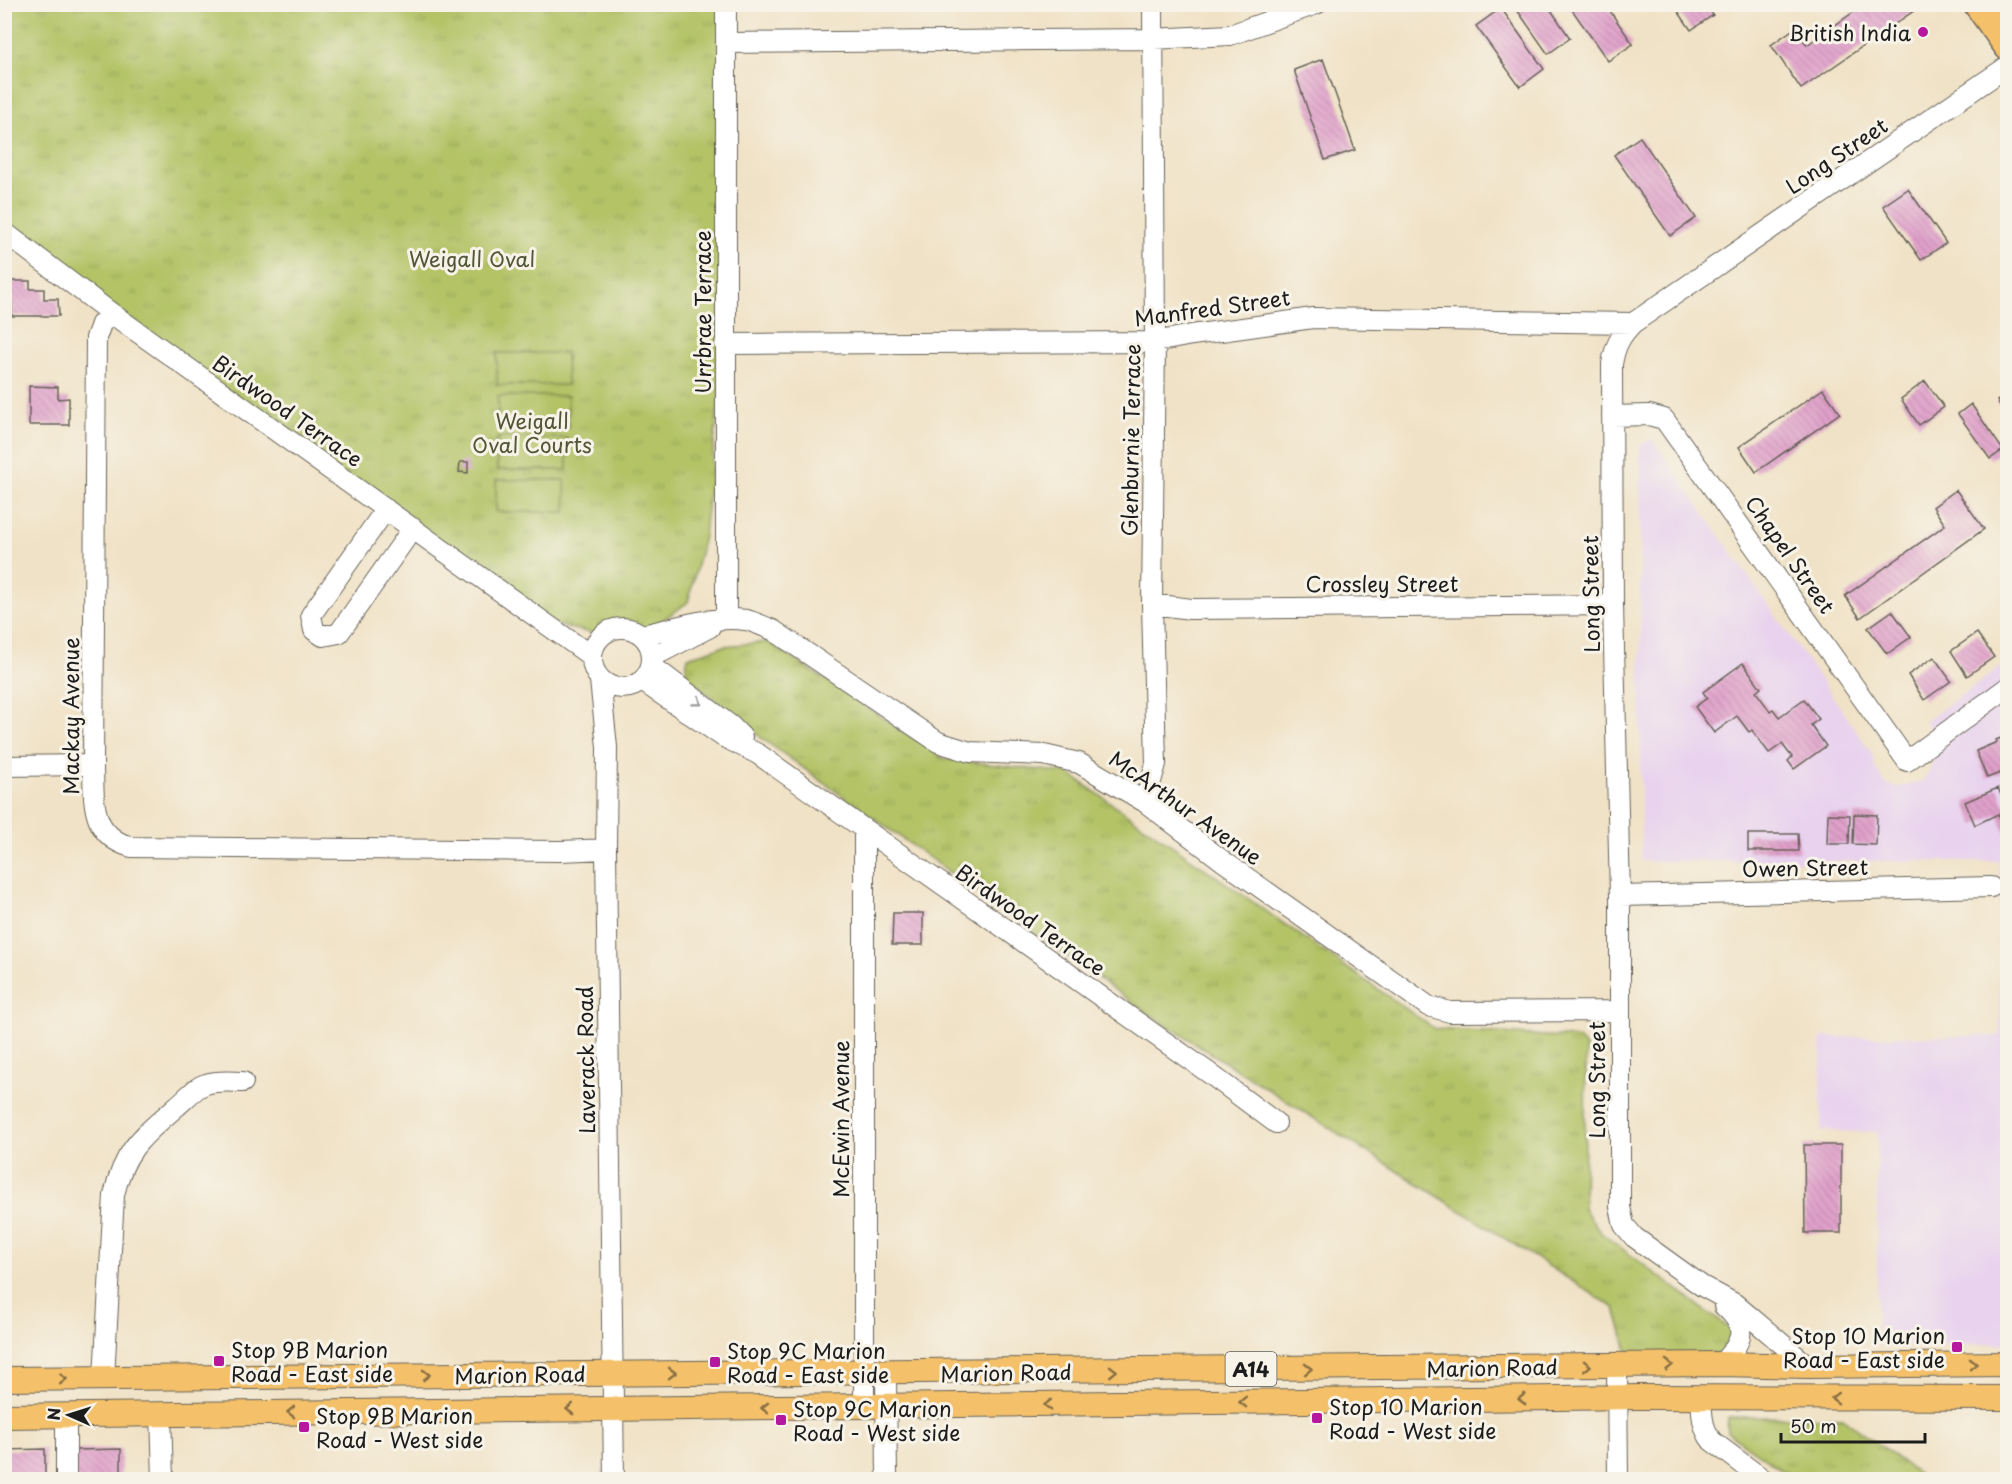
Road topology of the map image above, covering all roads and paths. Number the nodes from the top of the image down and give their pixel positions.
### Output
1 (726, 4) edge
2 (1153, 4) edge
3 (1316, 4) edge
4 (1978, 4) edge
5 (1153, 39) junction
6 (727, 43) junction
7 (2007, 46) edge
8 (2007, 66) edge
9 (4, 232) edge
10 (111, 313) junction
11 (1633, 323) junction
12 (1155, 342) junction
13 (725, 344) junction
14 (1612, 416) junction
15 (386, 509) junction
16 (413, 528) junction
17 (1152, 604) junction
18 (1613, 605) junction
19 (726, 619) junction
20 (546, 623) junction
21 (602, 635) junction
22 (642, 635) junction
23 (591, 656) junction
24 (649, 668) junction
25 (600, 680) junction
26 (2007, 687) edge
27 (620, 689) junction
28 (607, 747) junction
29 (93, 765) junction
30 (4, 766) edge
31 (1145, 802) junction
32 (864, 831) junction
33 (606, 849) junction
34 (1991, 887) dead end
35 (1620, 896) junction
36 (1619, 1011) junction
37 (243, 1082) dead end
38 (1276, 1123) dead end
39 (1702, 1286) junction
40 (1721, 1364) junction
41 (2007, 1364) edge
42 (1617, 1366) junction
43 (1808, 1366) junction
44 (614, 1373) junction
45 (875, 1373) junction
46 (104, 1378) junction
47 (163, 1378) junction
48 (4, 1380) edge
49 (1617, 1398) junction
50 (1701, 1398) junction
51 (2007, 1398) edge
52 (875, 1407) junction
53 (614, 1408) junction
54 (161, 1413) junction
55 (189, 1413) junction
56 (66, 1415) junction
57 (4, 1416) edge
58 (66, 1479) edge
59 (163, 1479) edge
60 (614, 1479) edge
61 (887, 1479) edge
62 (1618, 1479) edge
63 (1764, 1479) edge

1 - 6 street, Urrbrae Terrace
2 - 5 street, Glenburnie Terrace
3 - 5 street
4 - 7 highway
5 - 6 street
5 - 12 street, Glenburnie Terrace
6 - 13 street, Urrbrae Terrace
8 - 11 street, Long Street
9 - 10 street, Birdwood Terrace
10 - 15 street, Birdwood Terrace
10 - 29 street, Mackay Avenue
11 - 12 street, Manfred Street
11 - 14 street, Long Street
12 - 13 street, Manfred Street
12 - 17 street, Glenburnie Terrace
13 - 19 street, Urrbrae Terrace
14 - 18 street, Long Street
14 - 26 street, Chapel Street
15 - 16 street, Birdwood Terrace
15 - 16 street
16 - 20 street, Birdwood Terrace
17 - 18 street, Crossley Street
17 - 31 street, Glenburnie Terrace
18 - 35 street, Long Street
19 - 22 street, McArthur Avenue
19 - 24 street
19 - 31 street, McArthur Avenue
20 - 21 street, Birdwood Terrace
20 - 23 street, Birdwood Terrace
21 - 22 street
21 - 23 street
22 - 24 street
23 - 25 street
24 - 27 street
24 - 32 street, Birdwood Terrace
25 - 27 street
25 - 28 street, Laverack Road
27 - 28 street, Laverack Road
28 - 33 street, Laverack Road
29 - 30 street
29 - 33 street, Mackay Avenue
31 - 36 street, McArthur Avenue
32 - 38 street, Birdwood Terrace
32 - 45 street, McEwin Avenue
33 - 44 street, Laverack Road
34 - 35 street, Owen Street
35 - 36 street, Long Street
36 - 39 street, Long Street
37 - 46 street
39 - 40 street, Long Street
39 - 43 street, Long Street
42 -> 40 main road, Marion Road / A14
40 - 43 main road, Marion Road / A14
43 -> 41 main road, Marion Road / A14
45 -> 42 main road, Marion Road / A14
42 - 49 street
44 -> 45 main road, Marion Road / A14
47 -> 44 main road, Marion Road / A14
44 - 53 street, Laverack Road
45 - 52 street, McEwin Avenue
46 - 47 main road, Marion Road / A14
48 -> 46 main road, Marion Road / A14
47 - 55 main road
49 - 50 main road, Marion Road / A14
49 -> 52 main road, Marion Road / A14
49 - 62 street
51 -> 50 main road, Marion Road / A14
50 - 63 street
52 -> 53 main road, Marion Road / A14
52 - 61 street, McEwin Avenue
53 -> 55 main road, Marion Road / A14
53 - 60 street, Laverack Road
54 - 55 main road, Marion Road / A14
54 - 56 main road, Marion Road / A14
54 - 59 street
56 - 57 main road, Marion Road / A14
56 - 58 street

